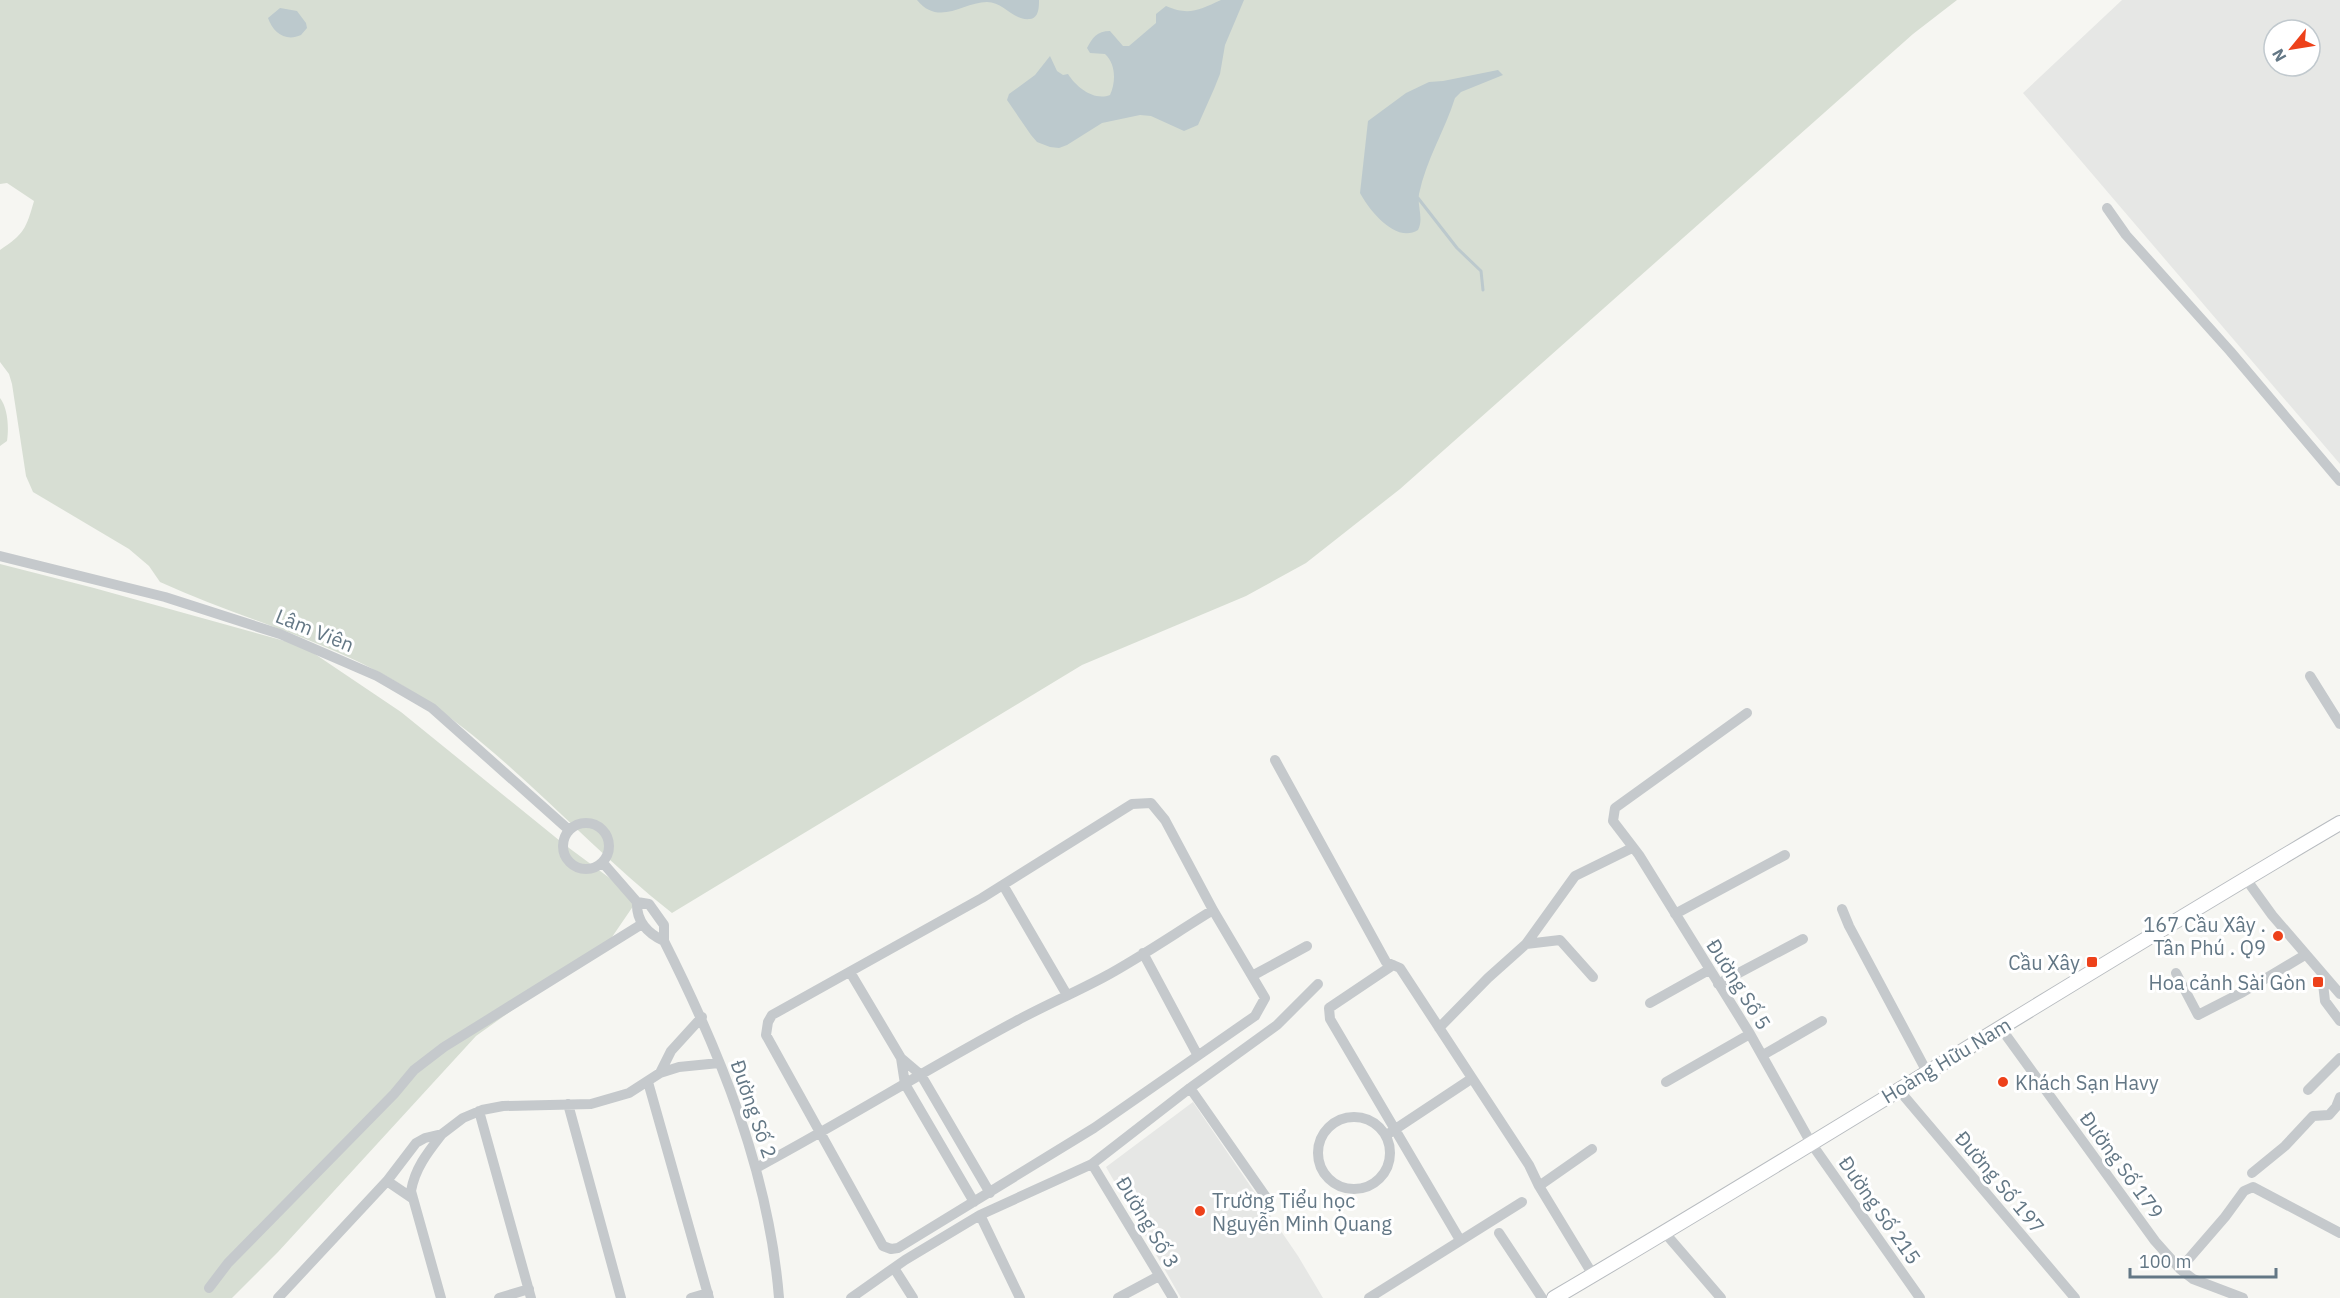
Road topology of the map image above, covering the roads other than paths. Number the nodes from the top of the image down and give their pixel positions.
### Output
1 (2107, 208) dead end
2 (2340, 481) edge
3 (0, 556) edge
4 (2310, 676) dead end
5 (1747, 713) dead end
6 (2340, 724) edge
7 (1275, 760) dead end
8 (2340, 823) edge
9 (569, 830) junction
10 (1632, 848) junction
11 (1785, 855) dead end
12 (603, 863) junction
13 (2246, 879) junction
14 (1003, 885) junction
15 (637, 902) junction
16 (1842, 909) dead end
17 (1213, 910) junction
18 (1675, 914) junction
19 (642, 924) junction
20 (1803, 939) dead end
21 (664, 941) junction
22 (1526, 944) junction
23 (1307, 946) dead end
24 (1143, 953) junction
25 (2305, 955) junction
26 (1393, 965) junction
27 (1709, 970) junction
28 (850, 972) junction
29 (2176, 973) dead end
30 (2322, 975) junction
31 (1252, 976) junction
32 (1593, 977) dead end
33 (1318, 984) dead end
34 (1718, 984) junction
35 (2340, 994) edge
36 (1067, 995) junction
37 (1650, 1003) dead end
38 (702, 1017) junction
39 (1822, 1021) dead end
40 (2340, 1021) edge
41 (2000, 1027) junction
42 (1439, 1028) junction
43 (1750, 1034) junction
44 (1197, 1054) junction
45 (1763, 1055) junction
46 (901, 1058) junction
47 (2340, 1058) edge
48 (719, 1063) junction
49 (1927, 1072) junction
50 (660, 1073) junction
51 (921, 1075) junction
52 (1471, 1078) junction
53 (648, 1082) junction
54 (1666, 1082) dead end
55 (905, 1084) junction
56 (1190, 1088) junction
57 (1898, 1089) junction
58 (2308, 1090) dead end
59 (2340, 1097) edge
60 (568, 1104) junction
61 (479, 1111) junction
62 (1396, 1129) junction
63 (821, 1131) junction
64 (442, 1134) junction
65 (1386, 1136) junction
66 (1811, 1143) junction
67 (1592, 1149) dead end
68 (1092, 1164) junction
69 (756, 1168) junction
70 (2252, 1173) dead end
71 (387, 1181) junction
72 (1539, 1186) junction
73 (990, 1193) junction
74 (1266, 1197) dead end
75 (412, 1198) junction
76 (974, 1202) junction
77 (1522, 1202) dead end
78 (980, 1215) junction
79 (1498, 1233) dead end
80 (1665, 1233) junction
81 (2340, 1233) edge
82 (1460, 1240) junction
83 (894, 1268) junction
84 (2180, 1269) junction
85 (1593, 1275) junction
86 (1159, 1276) junction
87 (209, 1288) dead end
88 (530, 1293) edge
89 (1573, 1294) edge
90 (709, 1296) edge
91 (278, 1298) edge
92 (441, 1298) edge
93 (499, 1298) edge
94 (621, 1298) edge
95 (691, 1298) edge
96 (779, 1298) edge
97 (851, 1298) edge
98 (913, 1298) edge
99 (1020, 1298) edge
100 (1118, 1298) edge
101 (1173, 1298) edge
102 (1369, 1298) edge
103 (1542, 1298) edge
104 (1554, 1298) edge
105 (1721, 1298) edge
106 (1920, 1298) edge
107 (2075, 1298) edge
108 (2242, 1298) edge

1 - 2 street
3 - 9 street, Lâm Viên
4 - 6 street
5 - 10 street, Đường Số 5
7 - 26 street
8 - 13 main road, Hoàng Hữu Nam
9 - 12 street
9 - 12 street
10 - 18 street, Đường Số 5
10 - 22 street
11 - 18 street
12 - 15 street
13 - 25 street
13 - 41 main road, Hoàng Hữu Nam
14 - 17 street
14 - 28 street
14 - 36 street
15 - 19 street
15 - 21 street
16 - 49 street
17 - 24 street
17 - 31 street
18 - 27 street, Đường Số 5
19 - 21 street
19 - 87 street
20 - 34 street
21 - 38 street, Đường Số 2
22 - 32 street
22 - 42 street
23 - 31 street
24 - 36 street
24 - 44 street
25 - 29 street
25 - 30 street
26 - 42 street
26 - 62 street
27 - 34 street, Đường Số 5
27 - 37 street
28 - 46 street
28 - 63 street
30 - 35 street
30 - 40 street
31 - 44 street
33 - 56 street
34 - 43 street, Đường Số 5
36 - 51 street
38 - 48 street, Đường Số 2
38 - 50 street
39 - 45 street
41 - 49 main road, Hoàng Hữu Nam
41 - 84 street, Đường Số 179
42 - 52 street
43 - 45 street, Đường Số 5
43 - 54 street
44 - 73 street
45 - 66 street, Đường Số 5
46 - 51 street
46 - 55 street
47 - 58 street
48 - 50 street
48 - 69 street, Đường Số 2
49 - 57 main road, Hoàng Hữu Nam
50 - 53 street
51 - 55 street
51 - 73 street
52 - 62 street
52 - 72 street
53 - 60 street
53 - 90 street
55 - 63 street
55 - 76 street
56 - 68 street
56 - 74 street
57 - 66 main road, Hoàng Hữu Nam
57 - 107 street, Đường Số 197
59 - 70 street
60 - 61 street
60 - 94 street
61 - 64 street
61 - 88 street
62 - 65 street
62 - 82 street
63 - 69 street
63 - 76 street
64 - 71 street
64 - 75 street
65 - 65 street
66 - 80 main road, Hoàng Hữu Nam
66 - 106 street, Đường Số 215
67 - 72 street
68 - 78 street
68 - 86 street, Đường Số 3
69 - 96 street, Đường Số 2
71 - 75 street
71 - 91 street
72 - 85 street
73 - 76 street
75 - 92 street
77 - 82 street
78 - 83 street
78 - 99 street
79 - 103 street
80 - 85 main road, Hoàng Hữu Nam
80 - 105 street
81 - 84 street
82 - 102 street
83 - 97 street
83 - 98 street
84 - 108 street, Đường Số 179
85 - 89 main road, Hoàng Hữu Nam
86 - 100 street
86 - 101 street, Đường Số 3
88 - 93 street
89 - 104 main road, Hoàng Hữu Nam
90 - 95 street

